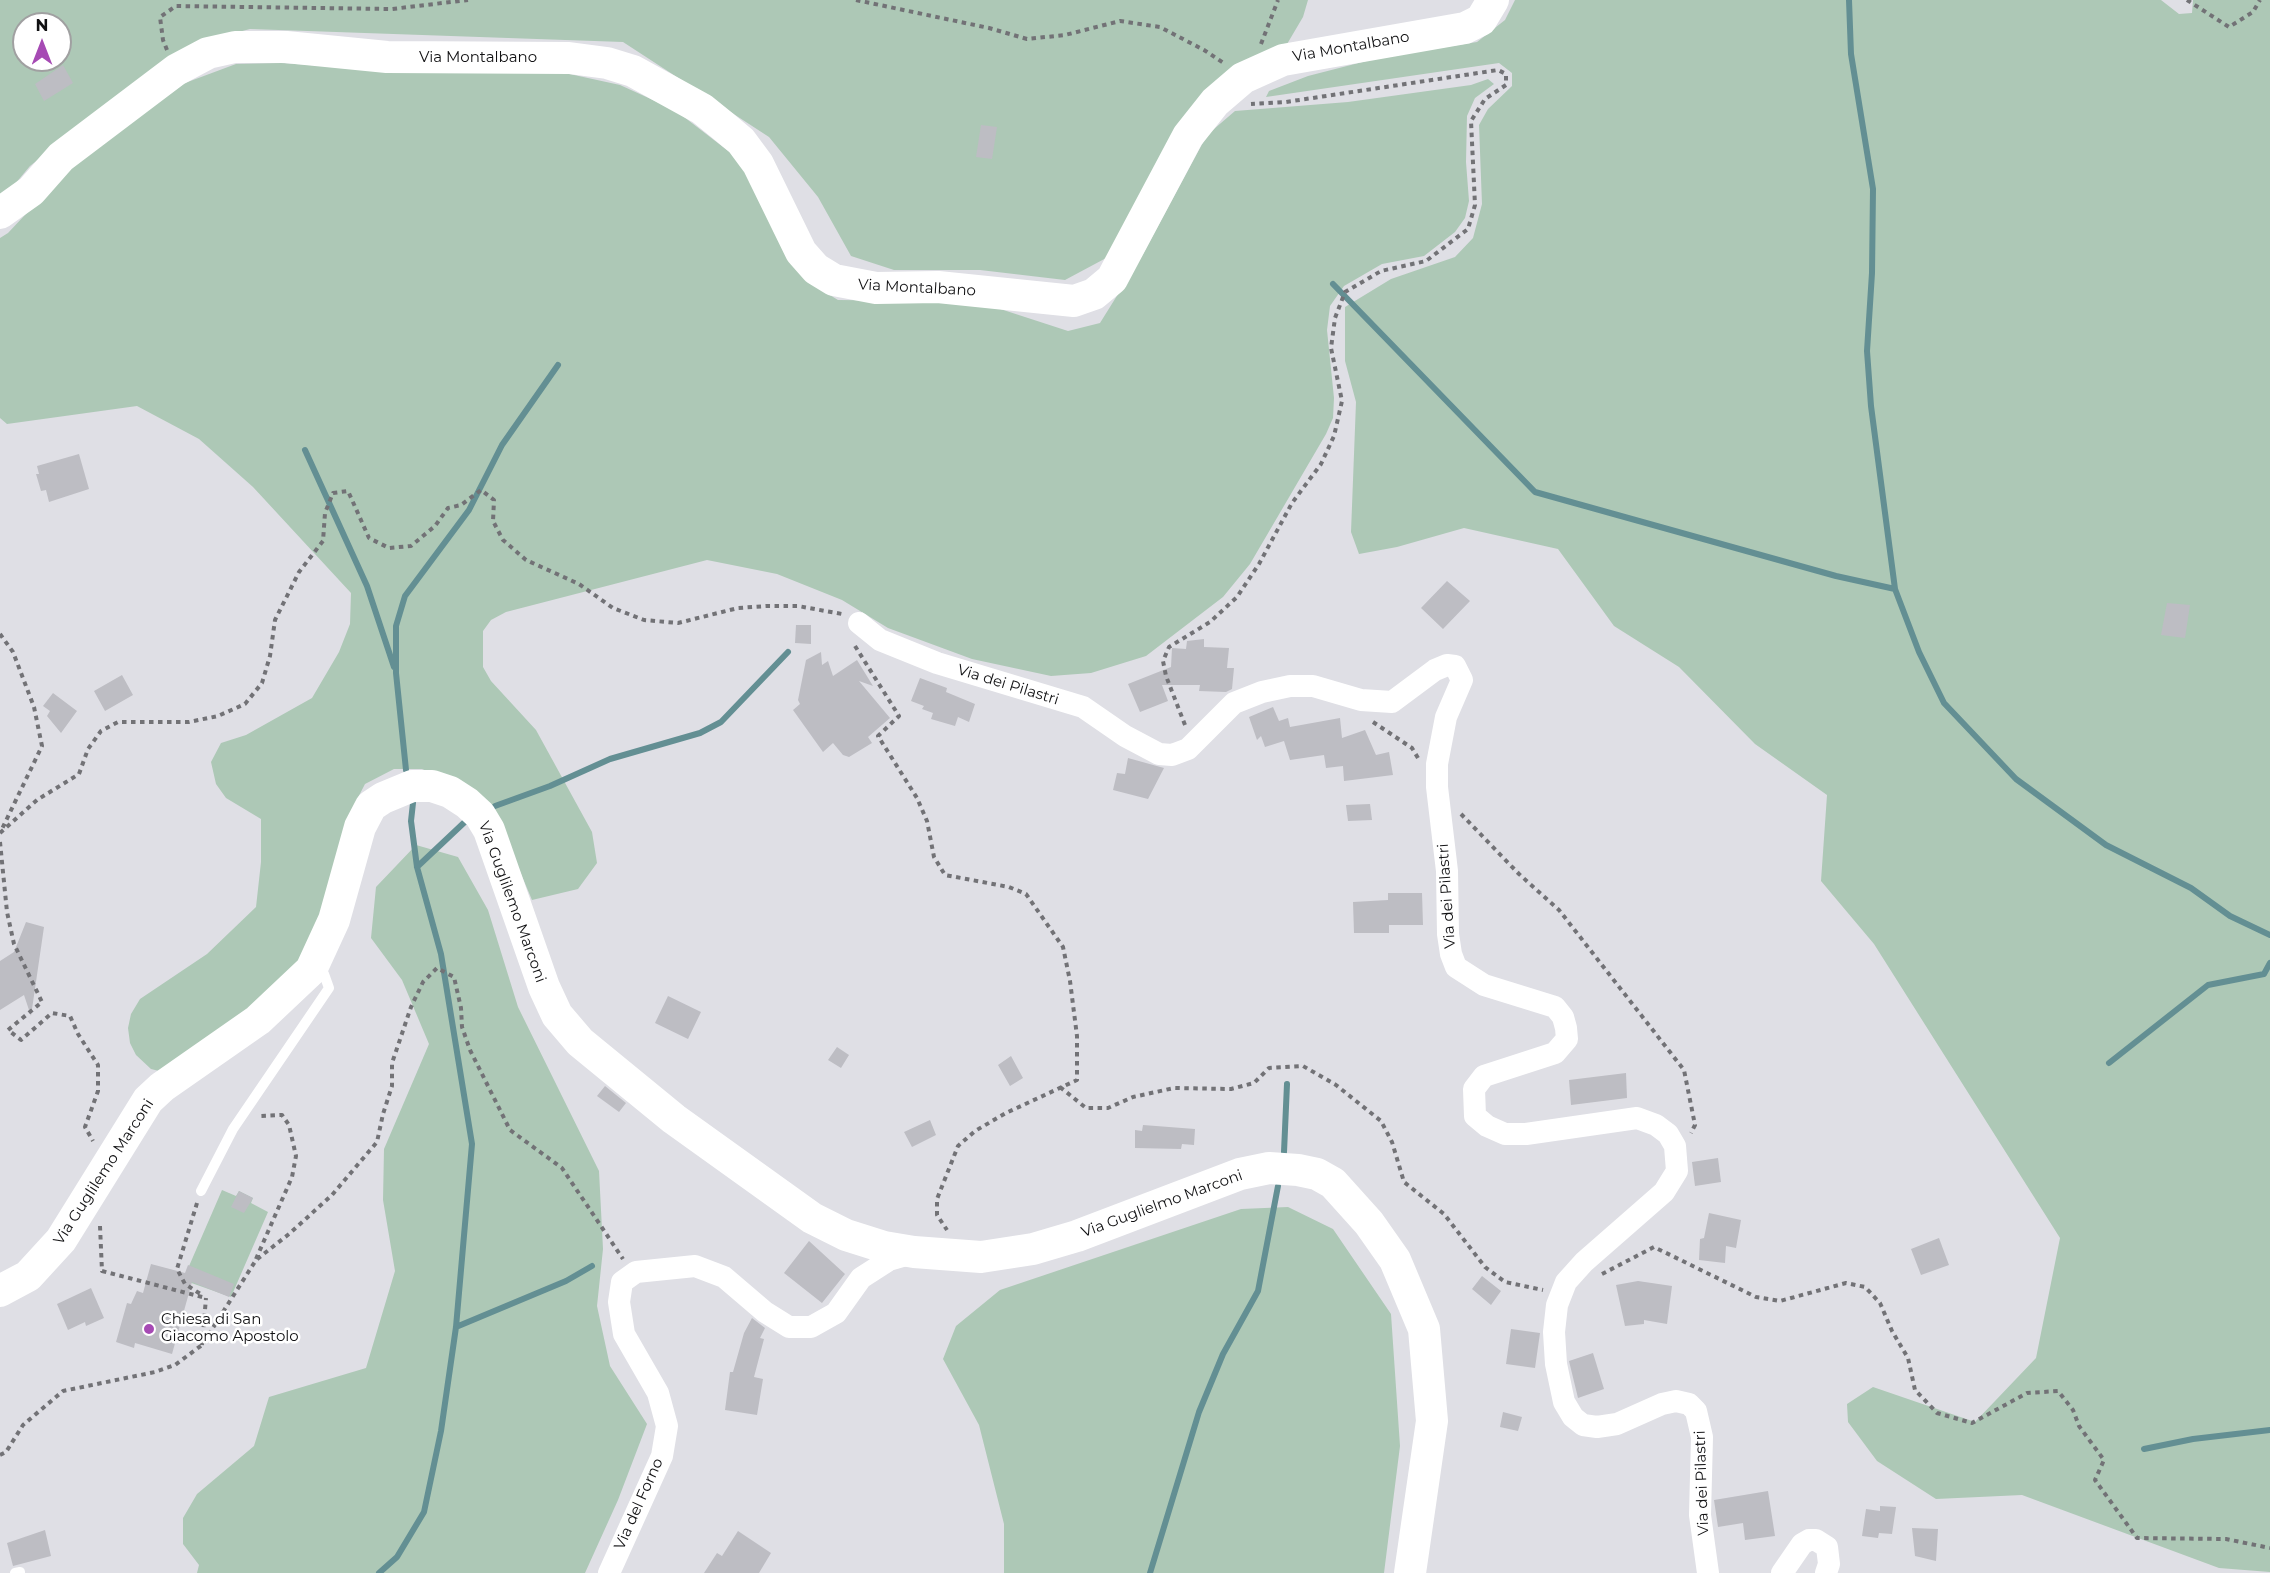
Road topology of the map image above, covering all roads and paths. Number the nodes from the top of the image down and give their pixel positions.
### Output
1 (468, 0) edge
2 (856, 0) edge
3 (1278, 0) edge
4 (1494, 0) edge
5 (2187, 0) edge
6 (2260, 0) edge
7 (176, 70) junction
8 (1252, 74) junction
9 (1215, 102) junction
10 (0, 213) edge
11 (859, 623) junction
12 (0, 634) edge
13 (1368, 719) dead end
14 (1181, 753) junction
15 (1437, 787) junction
16 (1466, 819) dead end
17 (0, 833) edge
18 (0, 842) edge
19 (311, 970) junction
20 (1059, 1087) junction
21 (241, 1118) junction
22 (1678, 1159) junction
23 (97, 1184) junction
24 (201, 1191) joint
25 (914, 1252) junction
26 (966, 1256) junction
27 (256, 1260) junction
28 (636, 1272) junction
29 (1566, 1282) junction
30 (0, 1291) edge
31 (206, 1298) junction
32 (202, 1345) junction
33 (0, 1455) edge
34 (2270, 1548) edge
35 (609, 1573) edge
36 (1410, 1573) edge
37 (1708, 1573) edge
38 (1782, 1573) edge
39 (1826, 1573) edge

1 - 7 path
2 - 8 path
3 - 8 path
4 - 8 street, Via Montalbano
5 - 6 path
7 - 9 street, Via Montalbano
7 - 10 street, Via Montalbano
8 - 9 street, Via Montalbano
9 - 14 path
11 - 14 street, Via dei Pilastri
11 - 17 path
11 - 20 path
12 - 17 path
13 - 15 path
14 - 15 street, Via dei Pilastri
15 - 22 street, Via dei Pilastri
16 - 22 path
18 - 23 path
19 - 21 lane
19 - 23 street, Via Guglilemo Marconi
19 - 25 street, Via Guglilemo Marconi
20 - 26 path
20 - 29 path
21 - 24 lane
21 - 27 path
22 - 29 street, Via dei Pilastri
23 - 30 street, Via Guglilemo Marconi
23 - 31 path
24 - 31 path
25 - 26 street, Via Guglilemo Marconi
25 - 28 street
26 - 36 street, Via Guglielmo Marconi
27 - 28 path
27 - 32 path
28 - 35 street, Via del Forno
29 - 34 path
29 - 37 street, Via dei Pilastri
31 - 32 path
32 - 33 path
38 - 39 street

